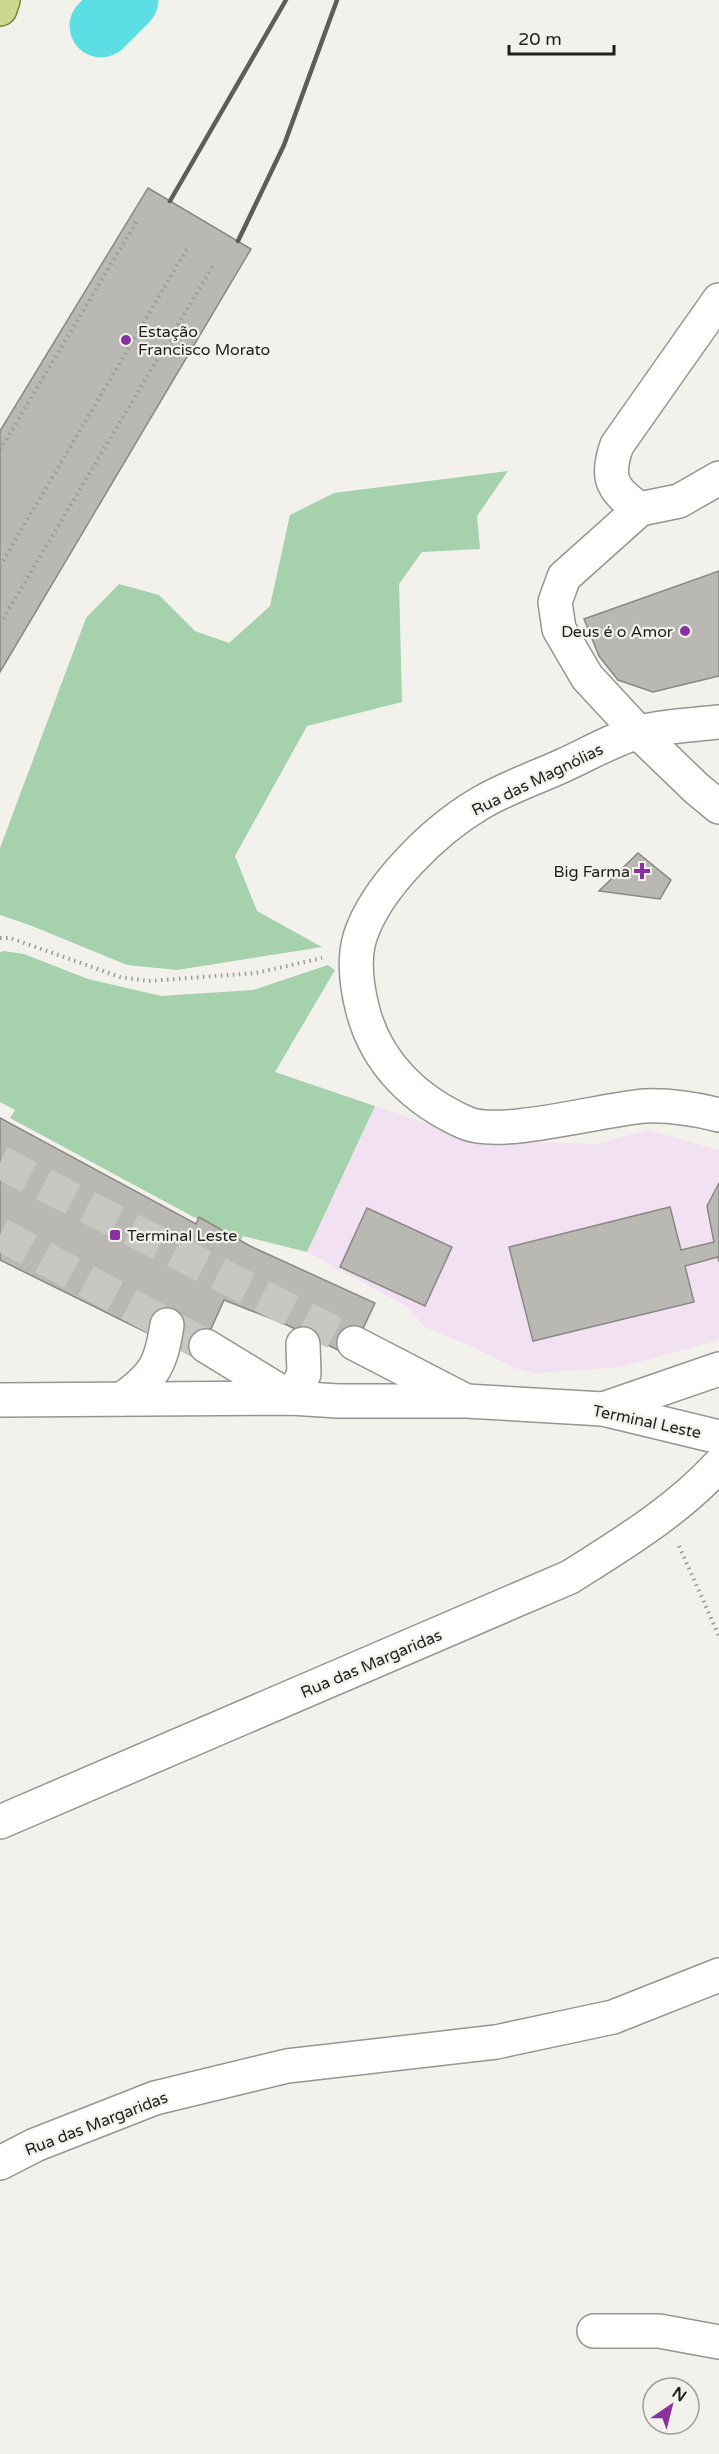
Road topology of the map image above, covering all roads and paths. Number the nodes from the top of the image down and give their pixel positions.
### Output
1 (3, 0) edge
2 (0, 9) edge
3 (138, 219) dead end
4 (187, 249) dead end
5 (213, 264) dead end
6 (719, 300) edge
7 (0, 450) edge
8 (719, 477) edge
9 (640, 509) junction
10 (0, 566) edge
11 (0, 624) edge
12 (719, 722) edge
13 (638, 732) junction
14 (719, 807) edge
15 (0, 938) edge
16 (358, 950) junction
17 (719, 1115) edge
18 (167, 1325) dead end
19 (354, 1343) tunnel mouth
20 (303, 1344) dead end
21 (206, 1346) tunnel mouth
22 (719, 1369) edge
23 (291, 1398) junction
24 (122, 1399) junction
25 (0, 1400) edge
26 (466, 1401) junction
27 (603, 1409) junction
28 (719, 1437) edge
29 (719, 1465) edge
30 (664, 1513) junction
31 (719, 1636) edge
32 (0, 1822) edge
33 (719, 1975) edge
34 (0, 2163) edge
35 (594, 2331) dead end
36 (719, 2342) edge

1 - 2 main road
3 - 7 path
4 - 10 path
5 - 11 path
6 - 9 street
8 - 9 street
9 - 13 street
12 - 13 street, Rua das Magnólias
13 - 14 street
13 - 16 street, Rua das Magnólias
15 - 16 path
16 - 17 street, Rua das Magnólias
18 - 24 street
19 - 26 street, Terminal Leste
20 - 23 street
21 - 23 street
22 - 27 street
23 - 24 street, Terminal Leste
23 - 26 street, Terminal Leste
24 - 25 street, Terminal Leste
26 - 27 street, Terminal Leste
27 - 28 street, Terminal Leste
29 - 30 street, Rua das Margaridas
30 - 31 path
30 - 32 street, Rua das Margaridas
33 - 34 street, Rua das Margaridas
35 - 36 street

